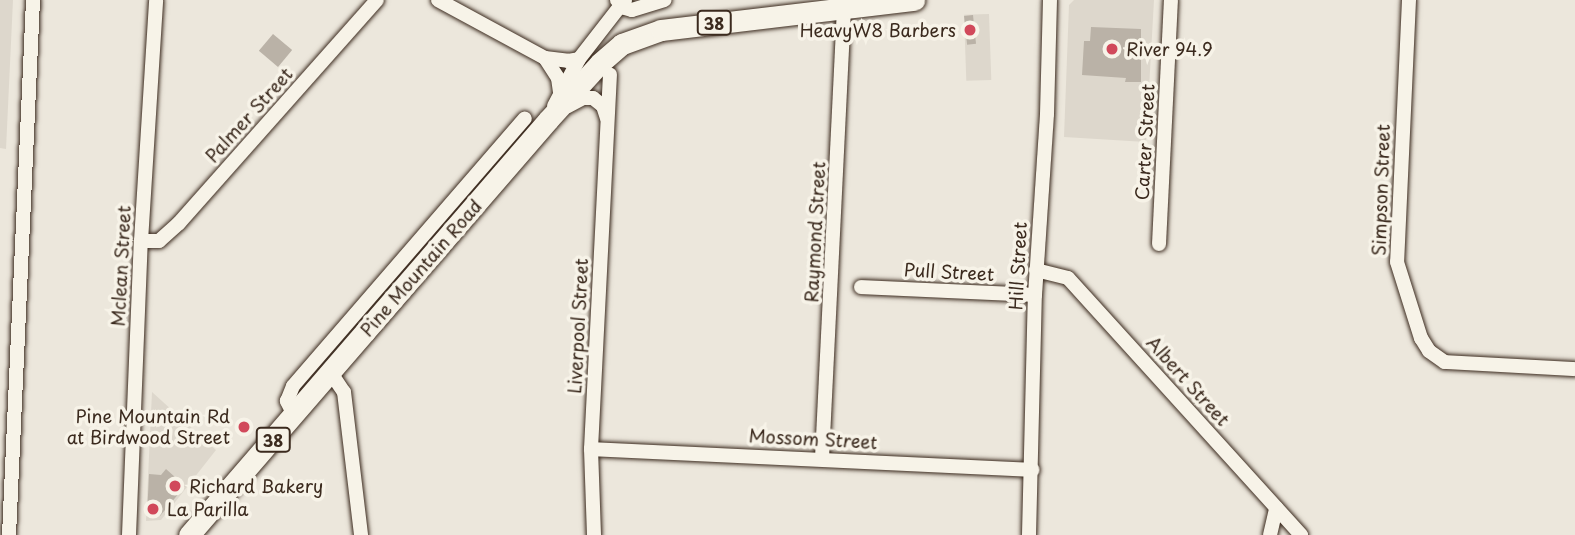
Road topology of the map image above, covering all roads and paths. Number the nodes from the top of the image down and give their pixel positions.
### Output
1 (33, 0) edge
2 (156, 0) edge
3 (377, 0) edge
4 (438, 0) edge
5 (914, 0) edge
6 (1050, 0) edge
7 (1171, 0) edge
8 (1409, 0) edge
9 (661, 1) edge
10 (621, 2) edge
11 (844, 8) junction
12 (661, 30) junction
13 (545, 58) junction
14 (579, 58) junction
15 (610, 74) dead end
16 (560, 93) junction
17 (525, 118) dead end
18 (607, 119) junction
19 (548, 120) junction
20 (141, 241) junction
21 (1159, 244) dead end
22 (1036, 270) junction
23 (861, 287) dead end
24 (1035, 296) junction
25 (1575, 369) edge
26 (331, 373) junction
27 (294, 415) junction
28 (591, 449) junction
29 (822, 458) junction
30 (1033, 470) junction
31 (1276, 508) junction
32 (6, 533) edge
33 (129, 535) edge
34 (189, 535) edge
35 (362, 535) edge
36 (594, 535) edge
37 (1029, 535) edge
38 (1270, 535) edge
39 (1301, 535) edge

1 - 32 street
2 - 20 street, Mclean Street
3 - 20 street, Palmer Street
4 - 13 street
5 - 11 main road, Pine Mountain Road / 38
6 - 22 street, Hill Street
7 - 21 street, Carter Street
8 - 25 street, Simpson Street
9 - 10 street, Pine Mountain Road
9 - 12 street, Pine Mountain Road
10 - 14 street, Pine Mountain Road
11 - 12 main road, Pine Mountain Road / 38
11 - 29 street, Raymond Street
12 - 19 main road, Pine Mountain Road / 38
13 - 14 street
13 - 16 street
14 - 16 street, Pine Mountain Road
15 - 18 street, Liverpool Street
16 - 19 street, Pine Mountain Road
17 - 27 street, Pine Mountain Road
18 - 19 street
18 - 28 street, Liverpool Street
19 - 26 main road, Pine Mountain Road / 38
20 - 33 street, Mclean Street
22 - 24 street, Hill Street
22 - 31 street, Albert Street
23 - 24 street, Pull Street
24 - 30 street, Hill Street
26 - 27 main road, Pine Mountain Road / 38
26 - 35 street
27 - 34 main road, Pine Mountain Road / 38
28 - 29 street, Mossom Street
28 - 36 street, Liverpool Street
29 - 30 street, Mossom Street
30 - 37 street, Hill Street
31 - 38 street
31 - 39 street, Albert Street

